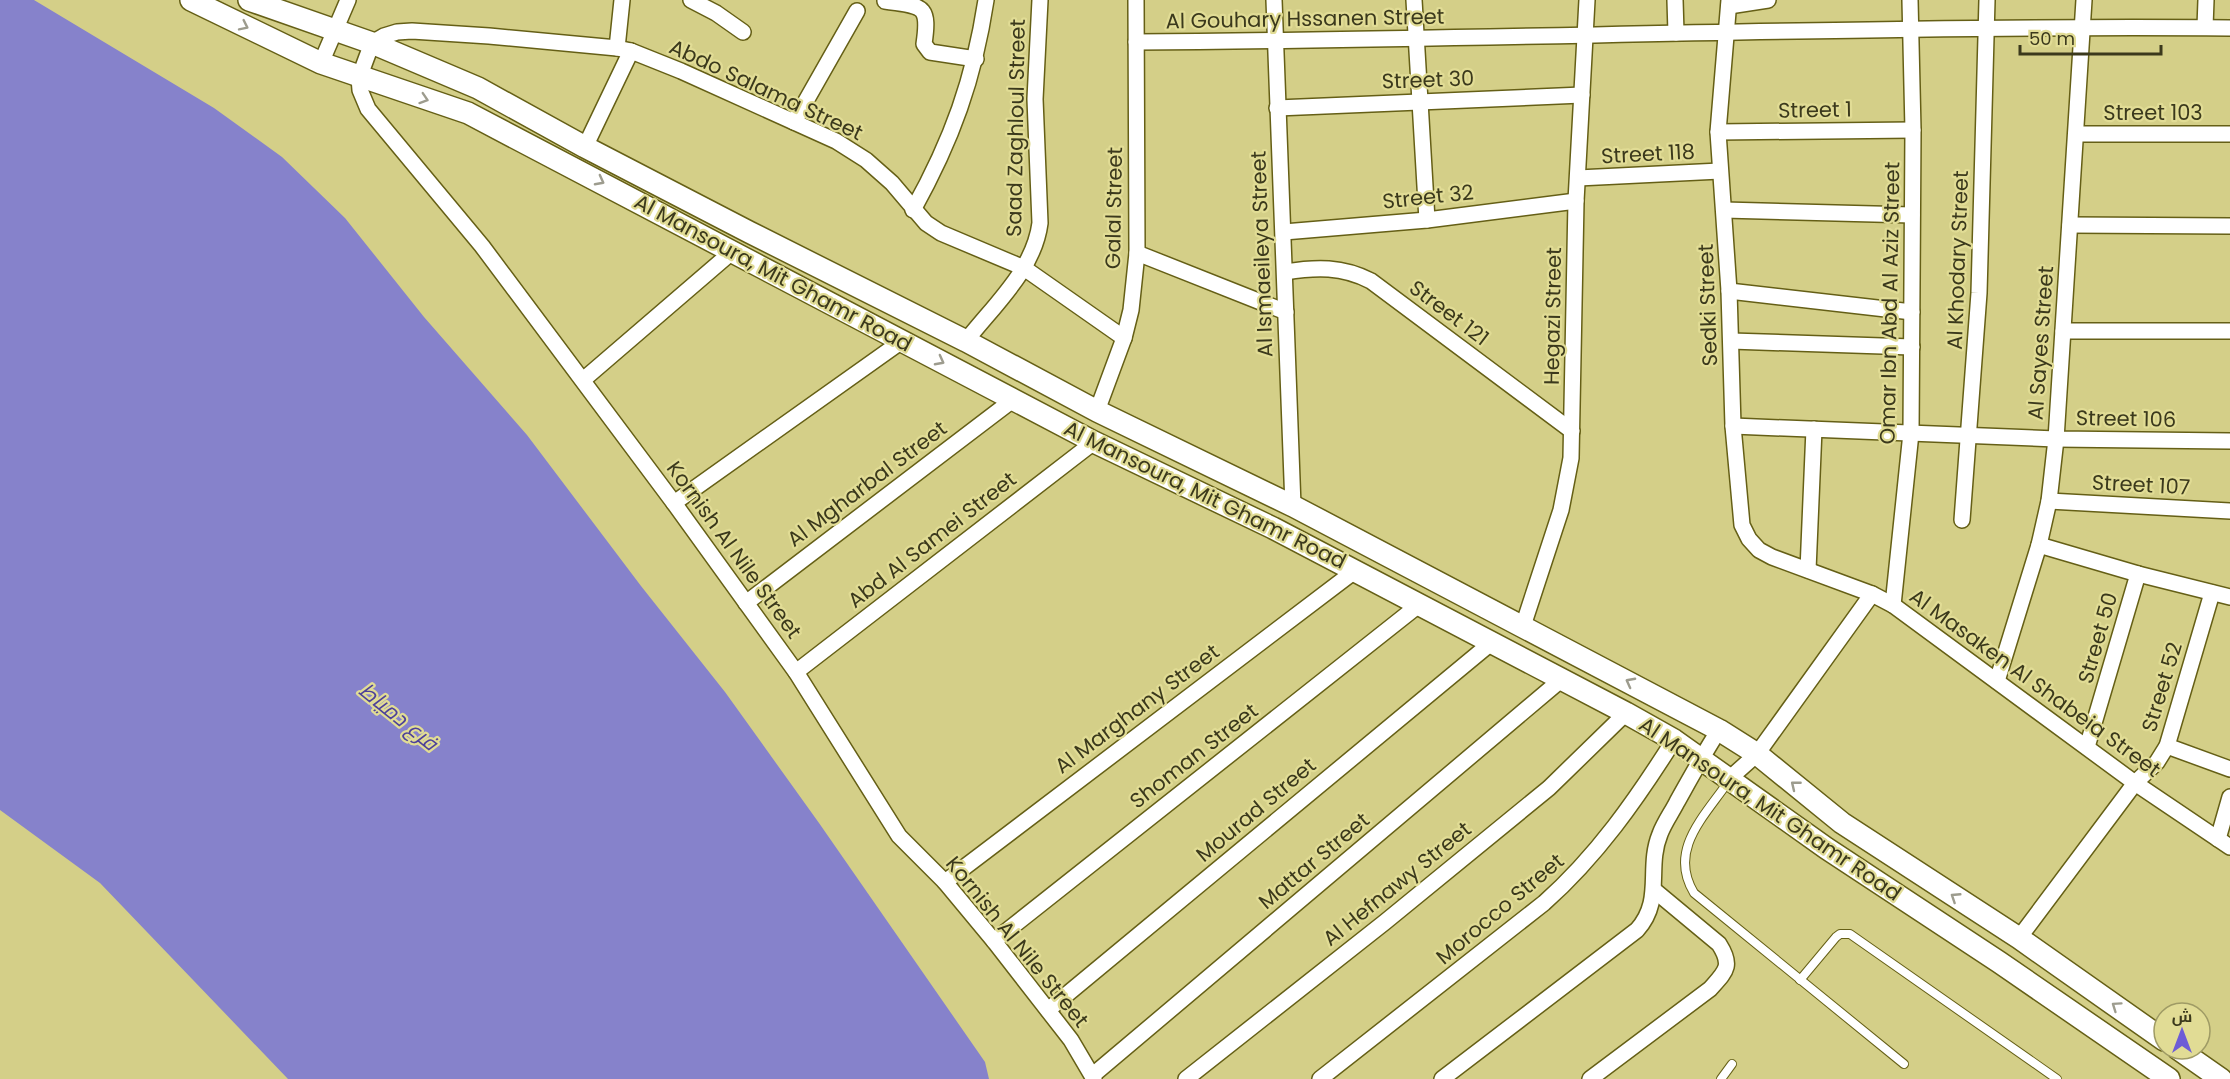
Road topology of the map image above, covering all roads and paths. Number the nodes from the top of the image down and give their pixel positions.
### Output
1 (191, 0) edge
2 (249, 0) edge
3 (348, 0) edge
4 (622, 0) edge
5 (691, 0) edge
6 (986, 0) edge
7 (1040, 0) edge
8 (1136, 0) edge
9 (1274, 0) edge
10 (1414, 0) edge
11 (1587, 0) edge
12 (1675, 0) edge
13 (1768, 0) edge
14 (1910, 0) edge
15 (1987, 0) edge
16 (2084, 0) edge
17 (2206, 0) edge
18 (885, 1) edge
19 (1729, 3) edge
20 (858, 11) dead end
21 (2083, 26) junction
22 (2205, 27) junction
23 (2230, 28) edge
24 (1987, 29) junction
25 (1910, 30) junction
26 (334, 32) junction
27 (742, 32) dead end
28 (1726, 32) junction
29 (1676, 33) junction
30 (1586, 36) junction
31 (1416, 40) junction
32 (1275, 41) junction
33 (1136, 42) junction
34 (372, 43) junction
35 (624, 50) junction
36 (976, 59) junction
37 (321, 63) junction
38 (359, 78) junction
39 (1582, 95) junction
40 (1419, 102) junction
41 (1277, 108) junction
42 (794, 122) junction
43 (1913, 130) junction
44 (1718, 132) junction
45 (2076, 134) junction
46 (2230, 134) edge
47 (585, 147) junction
48 (1720, 171) junction
49 (1578, 178) junction
50 (1576, 201) junction
51 (913, 210) junction
52 (1724, 210) junction
53 (1912, 215) junction
54 (1427, 220) junction
55 (2070, 225) junction
56 (2230, 226) edge
57 (1284, 232) junction
58 (733, 251) junction
59 (1137, 253) junction
60 (1024, 268) junction
61 (1285, 272) junction
62 (1729, 291) junction
63 (1286, 312) junction
64 (1912, 312) junction
65 (2063, 331) junction
66 (2230, 331) edge
67 (1124, 338) junction
68 (903, 341) junction
69 (966, 341) junction
70 (1731, 341) junction
71 (1912, 347) junction
72 (583, 380) junction
73 (1014, 399) junction
74 (1097, 411) junction
75 (1733, 426) junction
76 (1814, 429) junction
77 (1572, 431) junction
78 (1911, 433) junction
79 (1970, 436) junction
80 (2056, 439) junction
81 (2230, 441) edge
82 (1094, 442) junction
83 (2049, 501) junction
84 (675, 503) junction
85 (1293, 506) junction
86 (2230, 511) edge
87 (1962, 520) dead end
88 (2039, 545) junction
89 (1356, 570) junction
90 (1808, 570) junction
91 (2138, 574) junction
92 (2212, 593) junction
93 (1872, 594) junction
94 (2230, 597) edge
95 (746, 603) junction
96 (1420, 604) junction
97 (1893, 605) junction
98 (1522, 626) junction
99 (1491, 643) junction
100 (796, 672) junction
101 (1562, 679) junction
102 (1997, 681) junction
103 (1626, 713) junction
104 (1719, 730) junction
105 (1674, 740) junction
106 (2167, 746) junction
107 (2087, 747) junction
108 (1757, 754) junction
109 (1700, 759) junction
110 (2230, 769) edge
111 (1729, 779) junction
112 (2135, 783) junction
113 (2230, 797) edge
114 (2224, 843) edge
115 (945, 882) junction
116 (1654, 890) junction
117 (2019, 938) junction
118 (994, 941) junction
119 (1800, 980) junction
120 (1048, 1010) junction
121 (2152, 1032) edge
122 (2195, 1061) edge
123 (1732, 1064) dead end
124 (1905, 1064) dead end
125 (1093, 1077) edge
126 (1186, 1079) edge
127 (1320, 1079) edge
128 (1442, 1079) edge
129 (1590, 1079) edge
130 (1720, 1079) edge
131 (2057, 1079) edge
132 (2169, 1079) edge
133 (2221, 1079) edge

1 -> 37 main road, Al Mansoura, Mit Ghamr Road
2 - 26 main road, Al Mansoura, Mit Ghamr Road
3 - 26 street
4 - 35 street
5 - 27 street
6 - 36 street
7 - 60 street, Saad Zaghloul Street
8 - 33 street, Galal Street
9 - 32 street, Al Ismaeileya Street
10 - 31 street
11 - 30 street, Hegazi Street
12 - 29 street
13 - 19 street
14 - 25 street, Omar Ibn Abd Al Aziz Street
15 - 24 street, Al Khodary Street
16 - 21 street, Al Sayes Street
17 - 22 street
18 - 36 street
19 - 28 street, Sedki Street
20 - 42 street
21 - 22 street, Al Gouhary Hssanen Street
21 - 24 street, Al Gouhary Hssanen Street
21 - 45 street, Al Sayes Street
22 - 23 street, Al Gouhary Hssanen Street
24 - 25 street, Al Gouhary Hssanen Street
24 - 79 street, Al Khodary Street
25 - 28 street, Al Gouhary Hssanen Street
25 - 43 street, Omar Ibn Abd Al Aziz Street
26 - 34 main road, Al Mansoura, Mit Ghamr Road
26 - 37 street
28 - 29 street, Al Gouhary Hssanen Street
28 - 44 street, Sedki Street
29 - 30 street, Al Gouhary Hssanen Street
30 - 31 street, Al Gouhary Hssanen Street
30 - 39 street, Hegazi Street
31 - 32 street, Al Gouhary Hssanen Street
31 - 40 street
32 - 33 street, Al Gouhary Hssanen Street
32 - 41 street, Al Ismaeileya Street
33 - 59 street, Galal Street
34 - 35 street, Abdo Salama Street
34 - 38 street
34 - 47 main road, Al Mansoura, Mit Ghamr Road
35 - 42 street, Abdo Salama Street
35 - 47 street
36 - 51 street
37 - 38 main road, Al Mansoura, Mit Ghamr Road
38 -> 58 main road, Al Mansoura, Mit Ghamr Road
38 - 72 street, Kornish Al Nile Street
39 - 40 street, Street 30
39 - 49 street, Hegazi Street
40 - 41 street, Street 30
40 - 54 street
41 - 57 street, Al Ismaeileya Street
42 - 51 street, Abdo Salama Street
43 - 44 street, Street 1
43 - 53 street, Omar Ibn Abd Al Aziz Street
44 - 48 street, Sedki Street
45 - 46 street, Street 103
45 - 55 street, Al Sayes Street
47 - 69 main road, Al Mansoura, Mit Ghamr Road
48 - 49 street, Street 118
48 - 52 street, Sedki Street
49 - 50 street, Hegazi Street
50 - 54 street, Street 32
50 - 77 street, Hegazi Street
51 - 60 street, Abdo Salama Street
52 - 53 street
52 - 62 street, Sedki Street
53 - 64 street, Omar Ibn Abd Al Aziz Street
54 - 57 street, Street 32
55 - 56 street
55 - 65 street, Al Sayes Street
57 - 61 street, Al Ismaeileya Street
58 - 68 main road, Al Mansoura, Mit Ghamr Road
58 - 72 street
59 - 63 street
59 - 67 street, Galal Street
60 - 67 street, Abdo Salama Street
60 - 69 street, Saad Zaghloul Street
61 - 63 street, Al Ismaeileya Street
61 - 77 street, Street 121
62 - 64 street
62 - 70 street, Sedki Street
63 - 85 street, Al Ismaeileya Street
64 - 71 street, Omar Ibn Abd Al Aziz Street
65 - 66 street
65 - 80 street, Al Sayes Street
67 - 74 street, Galal Street
68 -> 73 main road, Al Mansoura, Mit Ghamr Road
68 - 84 street
69 - 74 main road, Al Mansoura, Mit Ghamr Road
70 - 71 street
70 - 75 street, Sedki Street
71 - 78 street, Omar Ibn Abd Al Aziz Street
72 - 84 street, Kornish Al Nile Street
73 - 82 main road, Al Mansoura, Mit Ghamr Road
73 - 95 street, Al Mgharbal Street
74 - 85 main road, Al Mansoura, Mit Ghamr Road
75 - 76 street, Street 106
75 - 90 street, Sedki Street
76 - 78 street, Street 106
76 - 90 street
77 - 98 street, Hegazi Street
78 - 79 street, Street 106
78 - 97 street, Omar Ibn Abd Al Aziz Street
79 - 80 street, Street 106
79 - 87 street, Al Khodary Street
80 - 81 street, Street 106
80 - 83 street, Al Sayes Street
82 - 89 main road, Al Mansoura, Mit Ghamr Road
82 - 100 street, Abd Al Samei Street
83 - 86 street, Street 107
83 - 88 street, Al Sayes Street
84 - 95 street, Kornish Al Nile Street
85 - 98 main road, Al Mansoura, Mit Ghamr Road
88 - 91 street
88 - 102 street, Al Sayes Street
89 - 96 main road, Al Mansoura, Mit Ghamr Road
89 - 115 street, Al Marghany Street
90 - 93 street, Al Masaken Al Shabeia Street
91 - 92 street
91 - 107 street, Street 50
92 - 94 street
92 - 106 street, Street 52
93 - 97 street, Al Masaken Al Shabeia Street
93 - 108 street
95 - 100 street, Kornish Al Nile Street
96 - 99 main road, Al Mansoura, Mit Ghamr Road
96 - 118 street, Shoman Street
97 - 102 street, Al Masaken Al Shabeia Street
104 -> 98 main road, Al Mansoura, Mit Ghamr Road
99 - 101 main road, Al Mansoura, Mit Ghamr Road
99 - 120 street, Mourad Street
100 - 115 street, Kornish Al Nile Street
101 - 103 main road, Al Mansoura, Mit Ghamr Road
101 - 125 street, Mattar Street
102 - 107 street, Al Masaken Al Shabeia Street
103 - 105 main road, Al Mansoura, Mit Ghamr Road
103 - 126 street, Al Hefnawy Street
104 - 108 main road, Al Mansoura, Mit Ghamr Road
104 - 109 street
105 - 109 main road, Al Mansoura, Mit Ghamr Road
105 - 127 street, Morocco Street
106 - 110 street
106 - 112 street, Street 52
107 - 112 street, Al Masaken Al Shabeia Street
108 - 111 street
117 -> 108 main road, Al Mansoura, Mit Ghamr Road
109 - 111 main road, Al Mansoura, Mit Ghamr Road
109 - 116 street
111 - 119 lane
111 - 132 main road, Al Mansoura, Mit Ghamr Road
112 - 114 street, Al Masaken Al Shabeia Street
112 - 117 street, Street 52
113 - 114 street
115 - 118 street, Kornish Al Nile Street
116 - 128 street
116 - 129 street
121 -> 117 main road, Al Mansoura, Mit Ghamr Road
118 - 120 street, Kornish Al Nile Street
119 - 124 lane
119 - 131 lane
120 - 125 street, Kornish Al Nile Street
122 - 133 main road
123 - 130 lane

